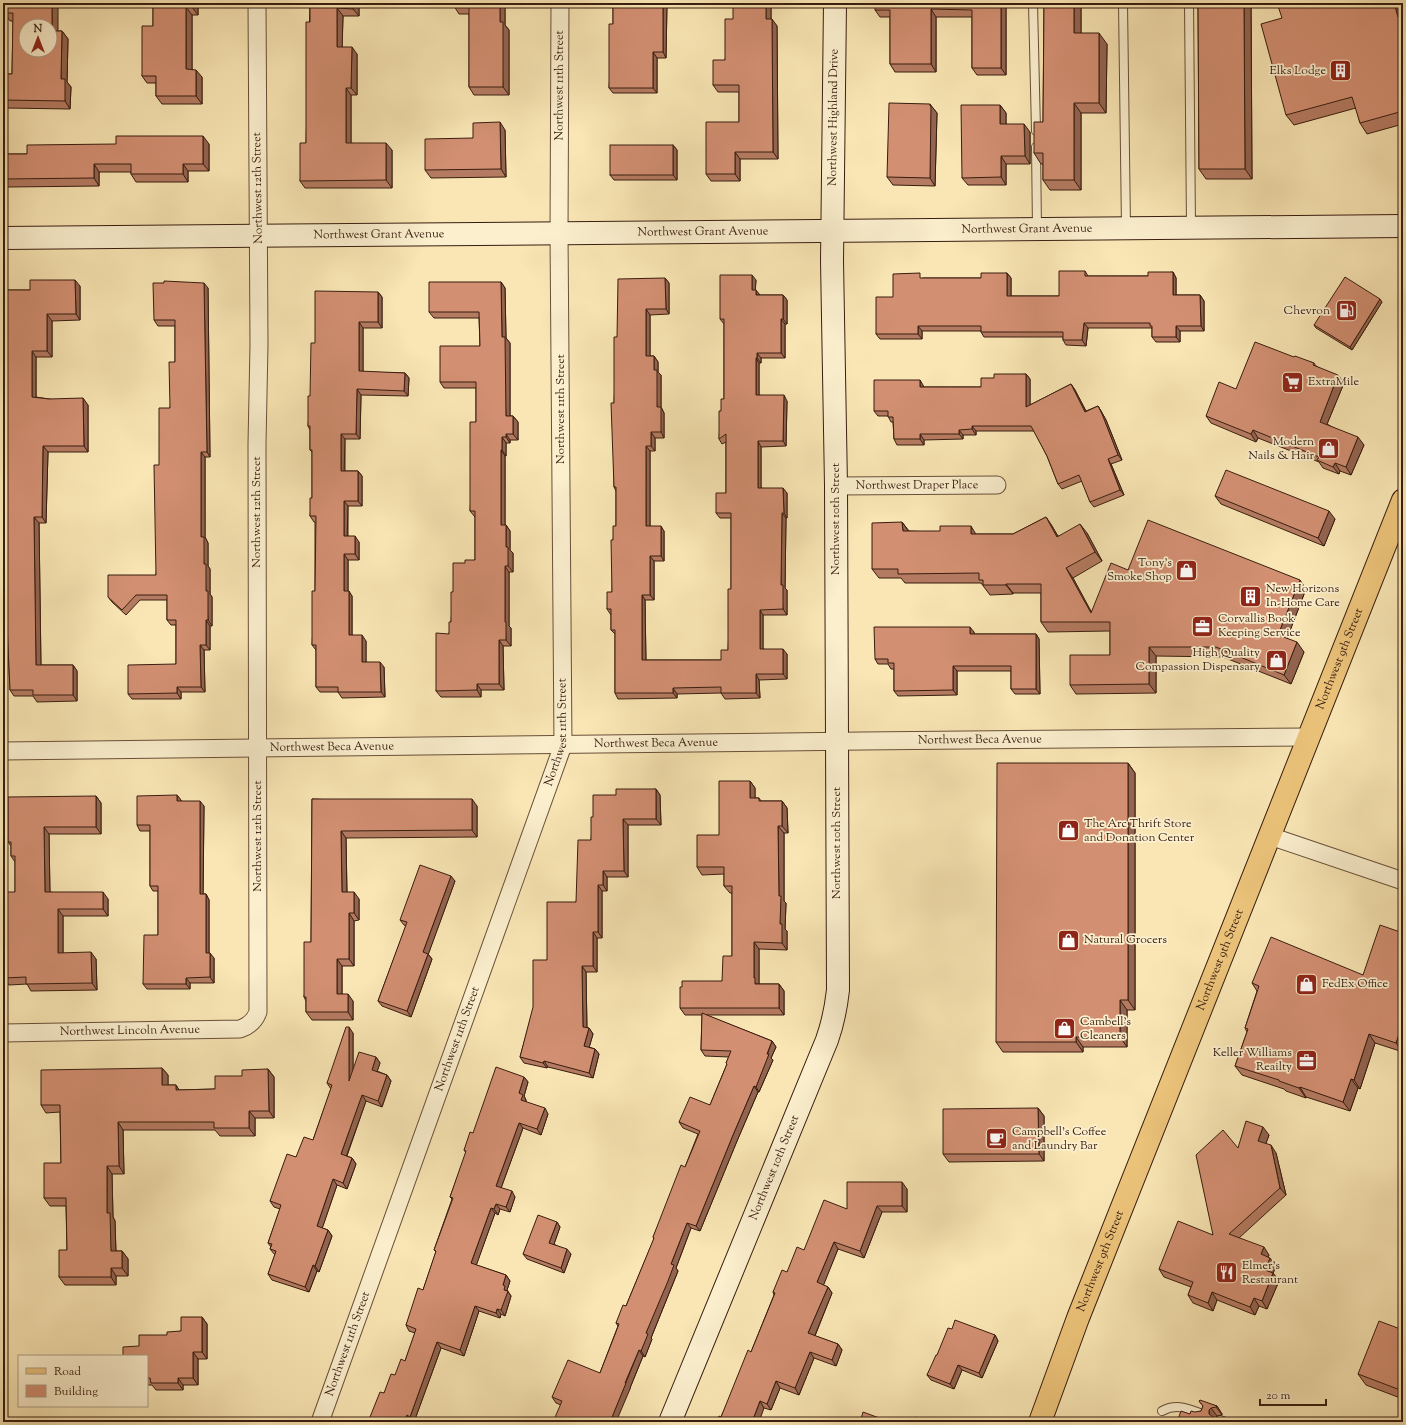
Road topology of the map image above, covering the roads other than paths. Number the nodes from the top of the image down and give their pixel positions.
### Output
1 (257, 3) edge
2 (560, 3) edge
3 (835, 3) edge
4 (1034, 3) edge
5 (1123, 3) edge
6 (1189, 3) edge
7 (1403, 226) edge
8 (1191, 228) junction
9 (1126, 229) junction
10 (1037, 230) junction
11 (832, 232) junction
12 (560, 234) junction
13 (258, 237) junction
14 (3, 238) edge
15 (997, 485) dead end
16 (836, 486) junction
17 (1403, 500) edge
18 (1309, 737) junction
19 (837, 741) junction
20 (563, 745) junction
21 (257, 749) junction
22 (3, 751) edge
23 (1270, 836) junction
24 (1403, 881) edge
25 (254, 1019) joint
26 (3, 1033) edge
27 (1162, 1411) dead end
28 (1203, 1414) edge
29 (320, 1422) edge
30 (670, 1422) edge
31 (1040, 1422) edge

1 - 13 street, Northwest 12th Street
2 - 12 street, Northwest 11th Street
3 - 11 street, Northwest Highland Drive
4 - 10 lane
5 - 9 lane
6 - 8 lane
7 - 8 street, Northwest Grant Avenue
8 - 9 street, Northwest Grant Avenue
9 - 10 street, Northwest Grant Avenue
10 - 11 street, Northwest Grant Avenue
11 - 12 street, Northwest Grant Avenue
11 - 16 street, Northwest 10th Street
12 - 13 street, Northwest Grant Avenue
12 - 20 street, Northwest 11th Street
13 - 14 street, Northwest Grant Avenue
13 - 21 street, Northwest 12th Street
15 - 16 street, Northwest Draper Place
16 - 19 street, Northwest 10th Street
17 - 18 main road, Northwest 9th Street
18 - 19 street, Northwest Beca Avenue
18 - 23 main road, Northwest 9th Street
19 - 20 street, Northwest Beca Avenue
19 - 30 street, Northwest 10th Street
20 - 21 street, Northwest Beca Avenue
20 - 29 street, Northwest 11th Street
21 - 22 street, Northwest Beca Avenue
21 - 25 street, Northwest 12th Street
23 - 24 street
23 - 31 main road, Northwest 9th Street
25 - 26 street, Northwest Lincoln Avenue
27 - 28 lane

